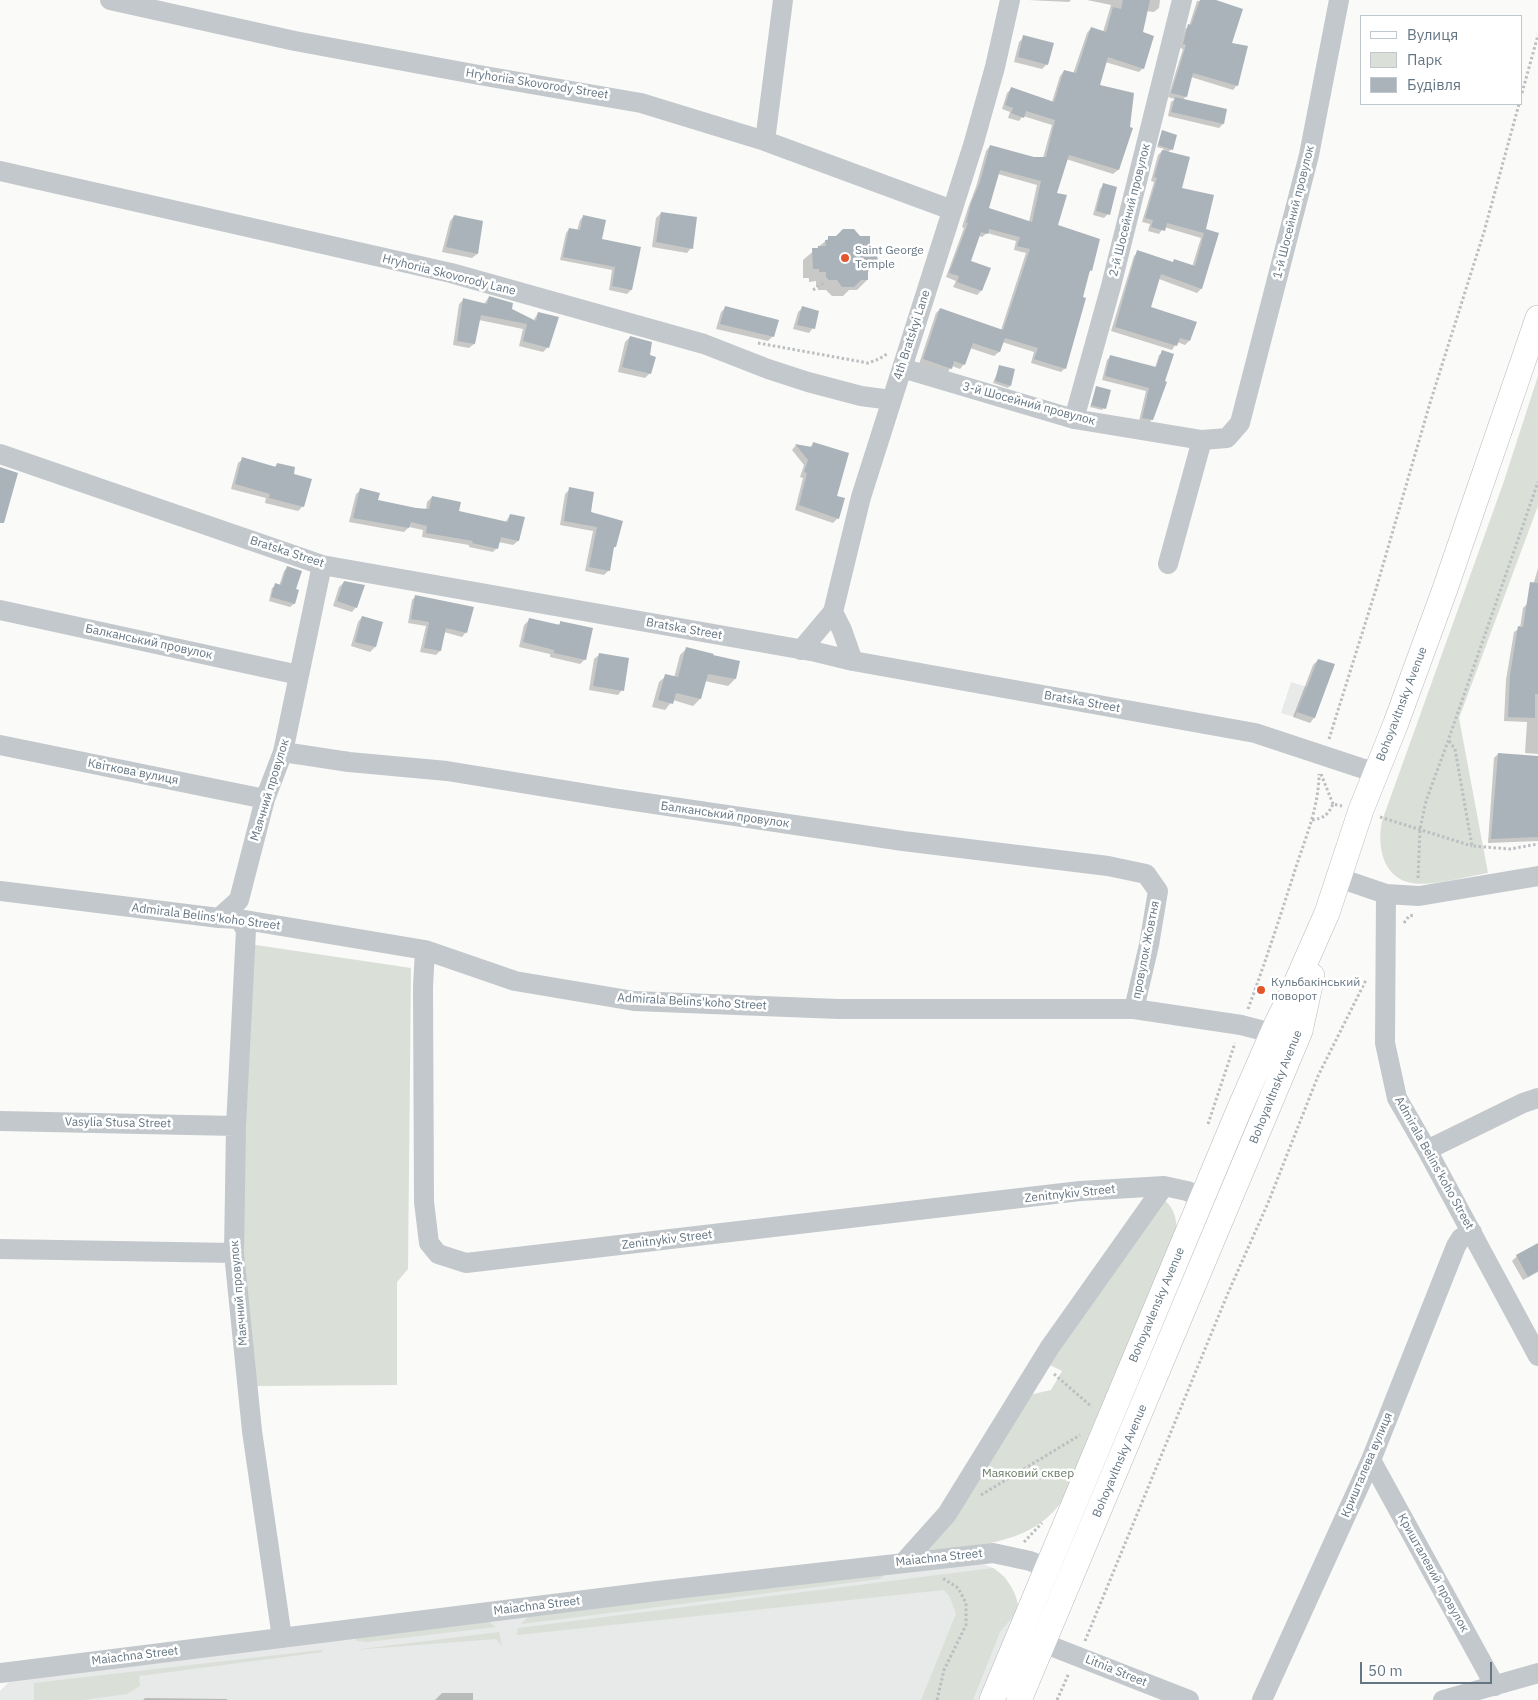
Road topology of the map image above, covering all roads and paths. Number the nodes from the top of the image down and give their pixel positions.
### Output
1 (110, 0) edge
2 (783, 0) edge
3 (1010, 0) edge
4 (1182, 0) edge
5 (1339, 0) edge
6 (1538, 35) edge
7 (1523, 89) edge
8 (1519, 105) edge
9 (765, 141) junction
10 (0, 172) edge
11 (952, 210) junction
12 (825, 282) dead end
13 (813, 290) dead end
14 (1538, 318) edge
15 (912, 336) junction
16 (794, 350) dead end
17 (902, 368) junction
18 (891, 400) junction
19 (1074, 419) junction
20 (1240, 423) joint
21 (1202, 440) junction
22 (0, 454) edge
23 (1538, 482) edge
24 (1168, 564) dead end
25 (322, 565) junction
26 (0, 610) edge
27 (833, 612) junction
28 (801, 650) junction
29 (853, 661) junction
30 (299, 675) junction
31 (1448, 740) junction
32 (0, 745) edge
33 (283, 752) junction
34 (1324, 757) junction
35 (1376, 772) junction
36 (265, 799) junction
37 (1333, 804) junction
38 (1361, 810) junction
39 (1311, 820) junction
40 (1420, 829) junction
41 (1538, 844) edge
42 (1472, 846) junction
43 (1538, 876) edge
44 (1339, 878) junction
45 (0, 890) edge
46 (1158, 890) joint
47 (1386, 894) junction
48 (1419, 896) junction
49 (1327, 912) junction
50 (229, 919) junction
51 (1385, 949) junction
52 (425, 950) junction
53 (1134, 1009) junction
54 (1241, 1025) junction
55 (1272, 1033) junction
56 (1538, 1098) edge
57 (0, 1121) edge
58 (236, 1126) junction
59 (1207, 1127) dead end
60 (1427, 1150) junction
61 (1164, 1186) junction
62 (1203, 1198) junction
63 (1472, 1232) junction
64 (0, 1249) edge
65 (234, 1253) junction
66 (1538, 1356) edge
67 (1039, 1367) junction
68 (1095, 1402) dead end
69 (1093, 1408) junction
70 (1090, 1414) dead end
71 (1083, 1428) dead end
72 (1371, 1460) junction
73 (954, 1503) junction
74 (904, 1562) junction
75 (1048, 1568) junction
76 (936, 1574) dead end
77 (1071, 1578) junction
78 (282, 1638) junction
79 (1044, 1643) junction
80 (1076, 1655) junction
81 (0, 1673) edge
82 (1538, 1673) edge
83 (1496, 1686) junction
84 (937, 1700) edge
85 (992, 1700) edge
86 (1019, 1700) edge
87 (1057, 1700) edge
88 (1189, 1700) edge
89 (1262, 1700) edge
90 (1442, 1700) edge

1 - 9 street, Hryhoriia Skovorody Street
2 - 9 street
3 - 11 street, 4th Bratskyi Lane
4 - 19 street, 2-й Шосейний провулок
5 - 20 street, 1-й Шосейний провулок
6 - 7 path
8 - 34 path
9 - 11 street, Hryhoriia Skovorody Street
10 - 18 street, Hryhoriia Skovorody Lane
11 - 15 street, 4th Bratskyi Lane
12 - 13 path
14 - 35 main road, Bohoyavltnsky Avenue
15 - 16 path
15 - 17 street, 4th Bratskyi Lane
17 - 18 street, 4th Bratskyi Lane
17 - 19 street, 3-й Шосейний провулок
18 - 27 street, 4th Bratskyi Lane
19 - 21 street, 3-й Шосейний провулок
20 - 21 street, 3-й Шосейний провулок
21 - 24 street
22 - 25 street, Bratska Street
23 - 31 path
25 - 28 street, Bratska Street
25 - 30 street, Маячний провулок
26 - 30 street, Балканський провулок
27 - 28 street, 4th Bratskyi Lane
27 - 29 street
28 - 29 street, Bratska Street
29 - 34 street, Bratska Street
30 - 33 street, Маячний провулок
31 - 40 path
31 - 42 path
32 - 36 street, Квіткова вулиця
33 - 36 street, Маячний провулок
33 - 46 street, Балканський провулок
34 - 35 street, Bratska Street
35 - 38 main road, Bohoyavltnsky Avenue
36 - 50 street, Маячний провулок
37 - 38 path
37 - 39 path
37 - 39 path
38 - 40 path
38 - 44 main road, Bohoyavltnsky Avenue
39 - 54 path
40 - 42 path
40 - 48 path
41 - 42 path
43 - 48 street
44 - 47 street
44 - 49 main road, Bohoyavltnsky Avenue
45 - 50 street, Admirala Belins'koho Street
46 - 53 street, провулок Жовтня
47 - 48 street
47 - 51 street, Admirala Belins'koho Street
48 - 51 path
49 - 55 main road, Bohoyavlensky Avenue
49 - 77 main road, Bohoyavltnsky Avenue
50 - 52 street, Admirala Belins'koho Street
50 - 58 street, Маячний провулок
51 - 60 street, Admirala Belins'koho Street
51 - 80 path
52 - 53 street, Admirala Belins'koho Street
52 - 61 street, Zenitnykiv Street
53 - 54 street, Admirala Belins'koho Street
54 - 55 street, Admirala Belins'koho Street
54 - 59 path
55 - 62 main road, Bohoyavlensky Avenue
56 - 60 street
57 - 58 street, Vasylia Stusa Street
58 - 65 street, Маячний провулок
60 - 63 street, Admirala Belins'koho Street
61 - 62 street, Zenitnykiv Street
61 - 67 street
62 - 75 main road, Bohoyavlensky Avenue
63 - 66 street, Admirala Belins'koho Street
63 - 72 street, Кришталева вулиця
64 - 65 street
65 - 78 street, Маячний провулок
67 - 69 path
67 - 73 street
68 - 69 path
69 - 70 path
71 - 73 path
72 - 83 street, Кришталевий провулок
72 - 89 street, Кришталева вулиця
73 - 74 street
74 - 75 street, Maiachna Street
74 - 78 street, Maiachna Street
75 - 77 street, Maiachna Street
75 - 85 main road, Bohoyavlensky Avenue
76 - 84 path
77 - 79 main road, Bohoyavltnsky Avenue
78 - 81 street, Maiachna Street
79 - 80 street, Litnia Street
79 - 86 main road, Bohoyavltnsky Avenue
80 - 87 path
80 - 88 street, Litnia Street
82 - 83 street
83 - 90 street

